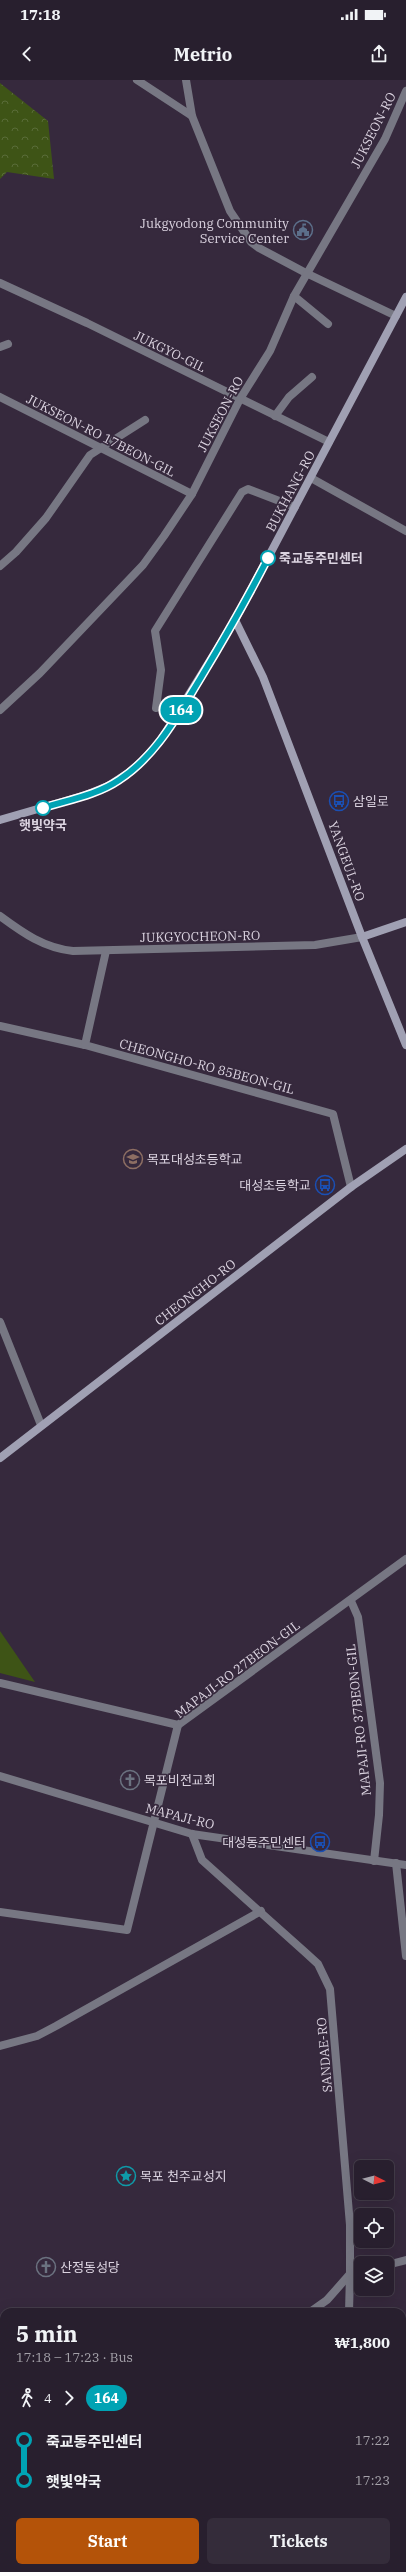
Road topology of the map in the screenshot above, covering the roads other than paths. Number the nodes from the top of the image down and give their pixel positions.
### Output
1 (137, 80) edge
2 (186, 80) edge
3 (406, 92) edge
4 (192, 116) junction
5 (306, 273) junction
6 (0, 283) edge
7 (294, 296) junction
8 (406, 297) edge
9 (396, 316) junction
10 (328, 324) dead end
11 (312, 377) dead end
12 (0, 397) edge
13 (240, 399) junction
14 (275, 416) junction
15 (145, 420) dead end
16 (329, 442) junction
17 (103, 448) junction
18 (311, 478) junction
19 (192, 494) junction
20 (296, 507) junction
21 (406, 531) edge
22 (0, 566) edge
23 (235, 620) junction
24 (156, 708) dead end
25 (0, 710) edge
26 (0, 820) edge
27 (0, 916) edge
28 (406, 922) edge
29 (362, 937) junction
30 (106, 951) junction
31 (0, 1026) edge
32 (85, 1045) junction
33 (406, 1045) edge
34 (406, 1149) edge
35 (351, 1187) junction
36 (0, 1322) edge
37 (41, 1425) junction
38 (0, 1458) edge
39 (406, 1559) edge
40 (351, 1601) junction
41 (0, 1683) edge
42 (178, 1725) junction
43 (0, 1776) edge
44 (154, 1822) junction
45 (192, 1834) junction
46 (374, 1861) junction
47 (396, 1863) junction
48 (406, 1865) edge
49 (261, 1911) junction
50 (0, 1912) edge
51 (406, 1956) edge
52 (0, 2046) edge
53 (406, 2260) edge
54 (394, 2263) edge
55 (354, 2273) edge
56 (350, 2274) junction
57 (316, 2308) edge
58 (349, 2308) edge

1 - 4 street
2 - 4 street
3 - 5 street, JUKSEON-RO
4 - 5 street
5 - 7 street, JUKSEON-RO
5 - 9 street
6 - 13 street, JUKGYO-GIL
7 - 10 street
7 - 13 street, JUKSEON-RO
8 - 9 street, BUKHANG-RO
9 - 16 street, BUKHANG-RO
11 - 14 street
12 - 17 street, JUKSEON-RO 17BEON-GIL
13 - 14 street, JUKGYO-GIL
13 - 19 street, JUKSEON-RO
14 - 16 street, JUKGYO-GIL
15 - 17 street
16 - 18 street, BUKHANG-RO
17 - 19 street, JUKSEON-RO 17BEON-GIL
17 - 22 street
18 - 20 street, BUKHANG-RO
18 - 21 street
19 - 25 street, JUKSEON-RO
20 - 23 street, BUKHANG-RO
20 - 24 street
23 - 26 street, BUKHANG-RO
23 - 29 street, YANGEUL-RO
27 - 30 street, JUKGYOCHEON-RO
28 - 29 street, JUKGYOCHEON-RO
29 - 30 street, JUKGYOCHEON-RO
29 - 33 street, YANGEUL-RO
30 - 32 street
31 - 32 street, CHEONGHO-RO 85BEON-GIL
32 - 35 street, CHEONGHO-RO 85BEON-GIL
34 - 35 street, CHEONGHO-RO
35 - 37 street, CHEONGHO-RO
36 - 37 street
37 - 38 street, CHEONGHO-RO
39 - 40 street, MAPAJI-RO 27BEON-GIL
40 - 42 street, MAPAJI-RO 27BEON-GIL
40 - 46 street, MAPAJI-RO 37BEON-GIL
41 - 42 street
42 - 44 street, MAPAJI-RO 27BEON-GIL
43 - 44 street, MAPAJI-RO
44 - 45 street, MAPAJI-RO
44 - 50 street, MAPAJI-RO 27BEON-GIL
45 - 46 street, MAPAJI-RO
45 - 49 street, SANDAE-RO
46 - 47 street, MAPAJI-RO
47 - 48 street, MAPAJI-RO
47 - 51 street
49 - 52 street
49 - 56 street, SANDAE-RO
53 - 54 street
55 - 56 street
56 - 57 street
56 - 58 street, SANDAE-RO

